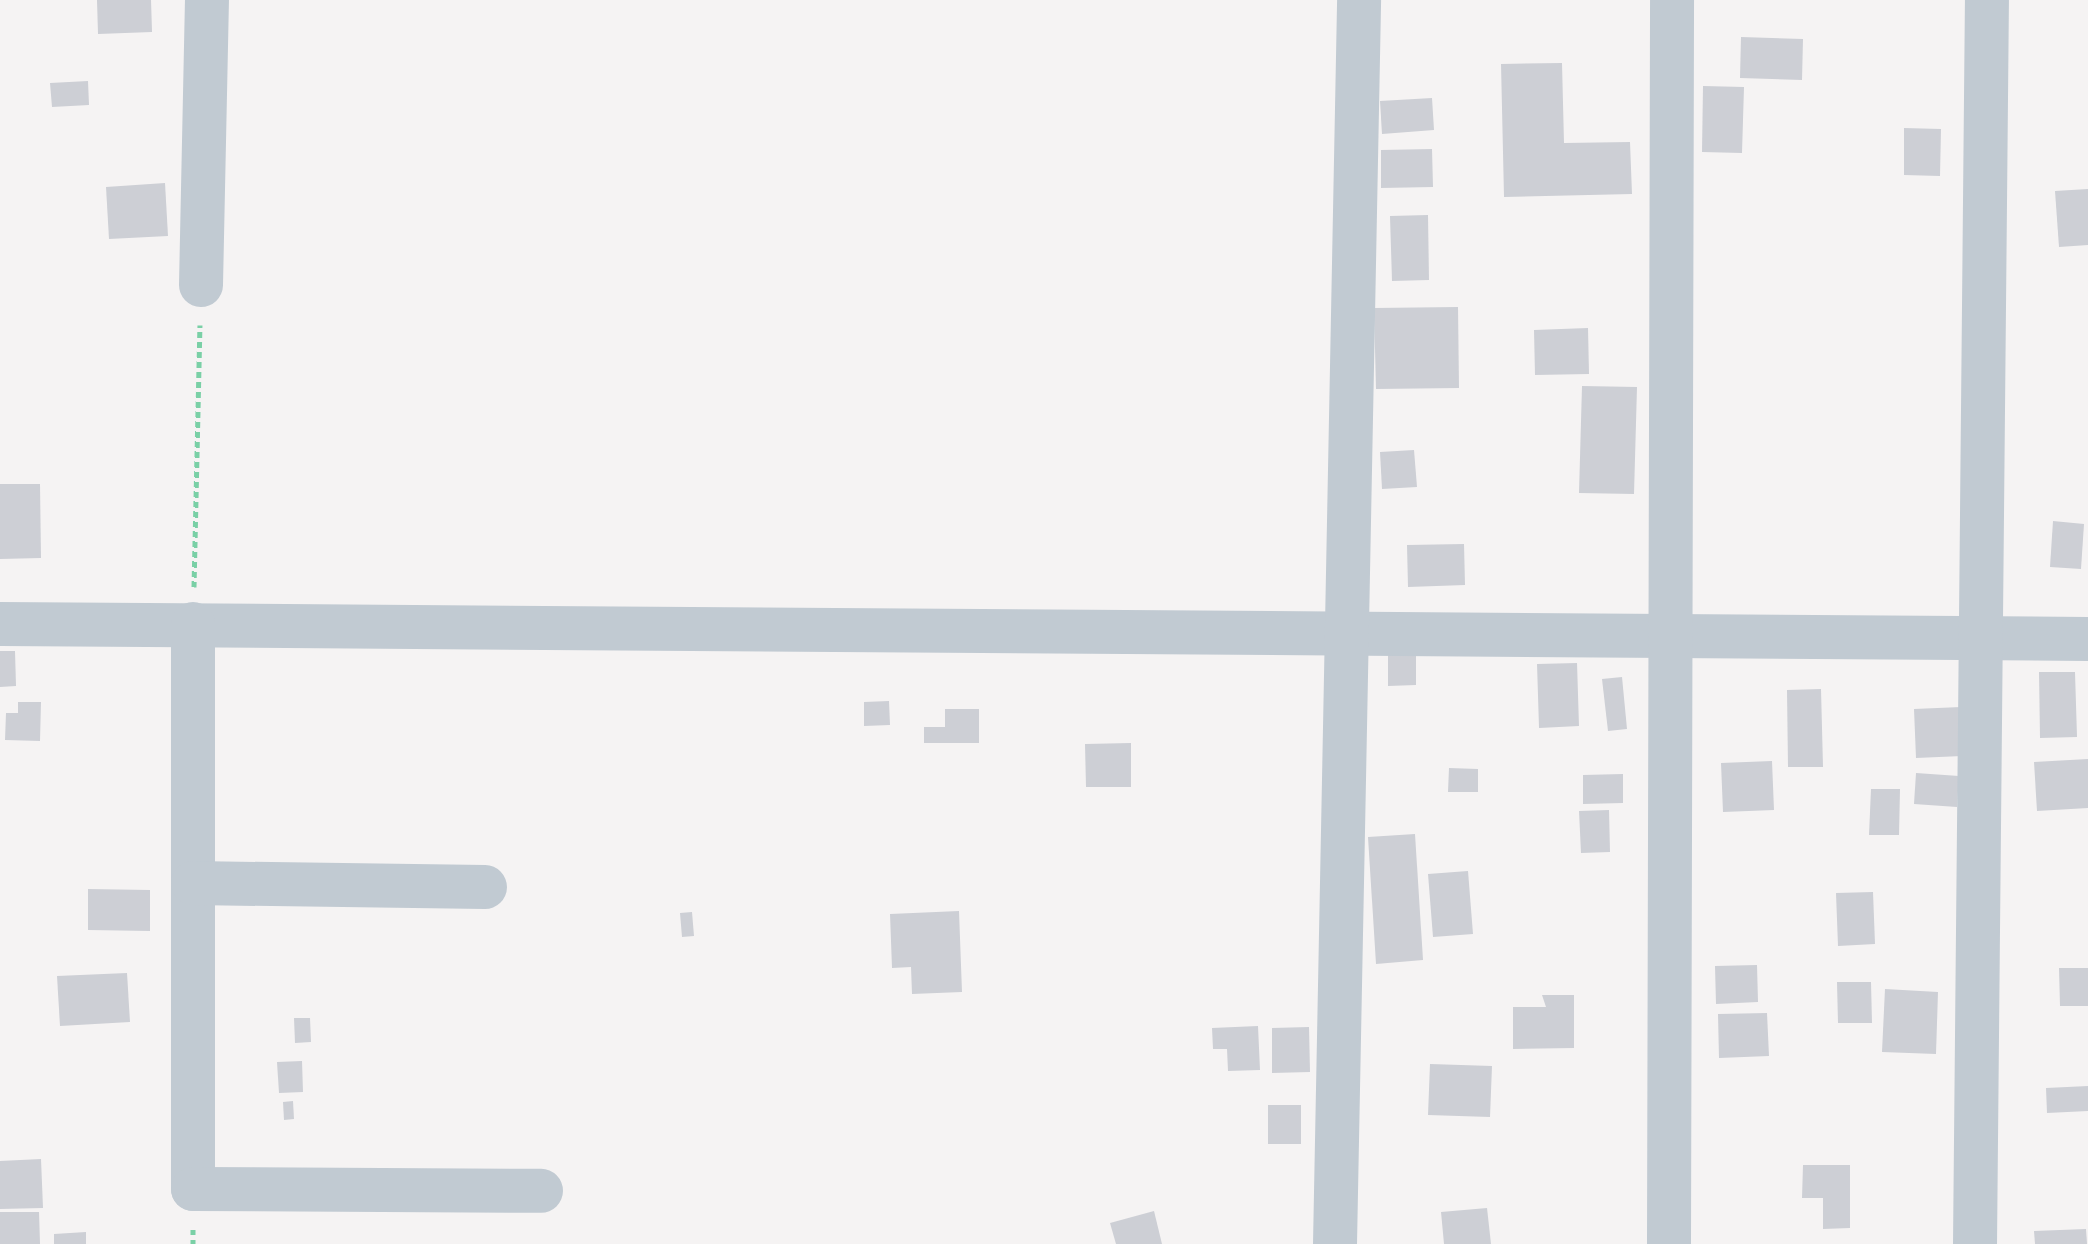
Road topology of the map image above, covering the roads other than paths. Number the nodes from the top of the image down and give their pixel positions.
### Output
1 (207, 0) edge
2 (1359, 0) edge
3 (1672, 0) edge
4 (1987, 0) edge
5 (201, 285) road end
6 (0, 624) edge
7 (193, 624) junction
8 (1347, 629) junction
9 (1669, 633) junction
10 (1986, 637) junction
11 (2088, 639) edge
12 (193, 883) junction
13 (485, 887) dead end
14 (541, 1191) dead end
15 (1335, 1244) edge
16 (1669, 1244) edge
17 (1975, 1244) edge

1 - 5 street
2 - 8 street
3 - 9 street
4 - 10 street
6 - 7 street
7 - 8 street
7 - 12 street
8 - 9 street
8 - 15 street
9 - 10 street
9 - 16 street
10 - 11 street
10 - 17 street
12 - 13 street
12 - 14 street

